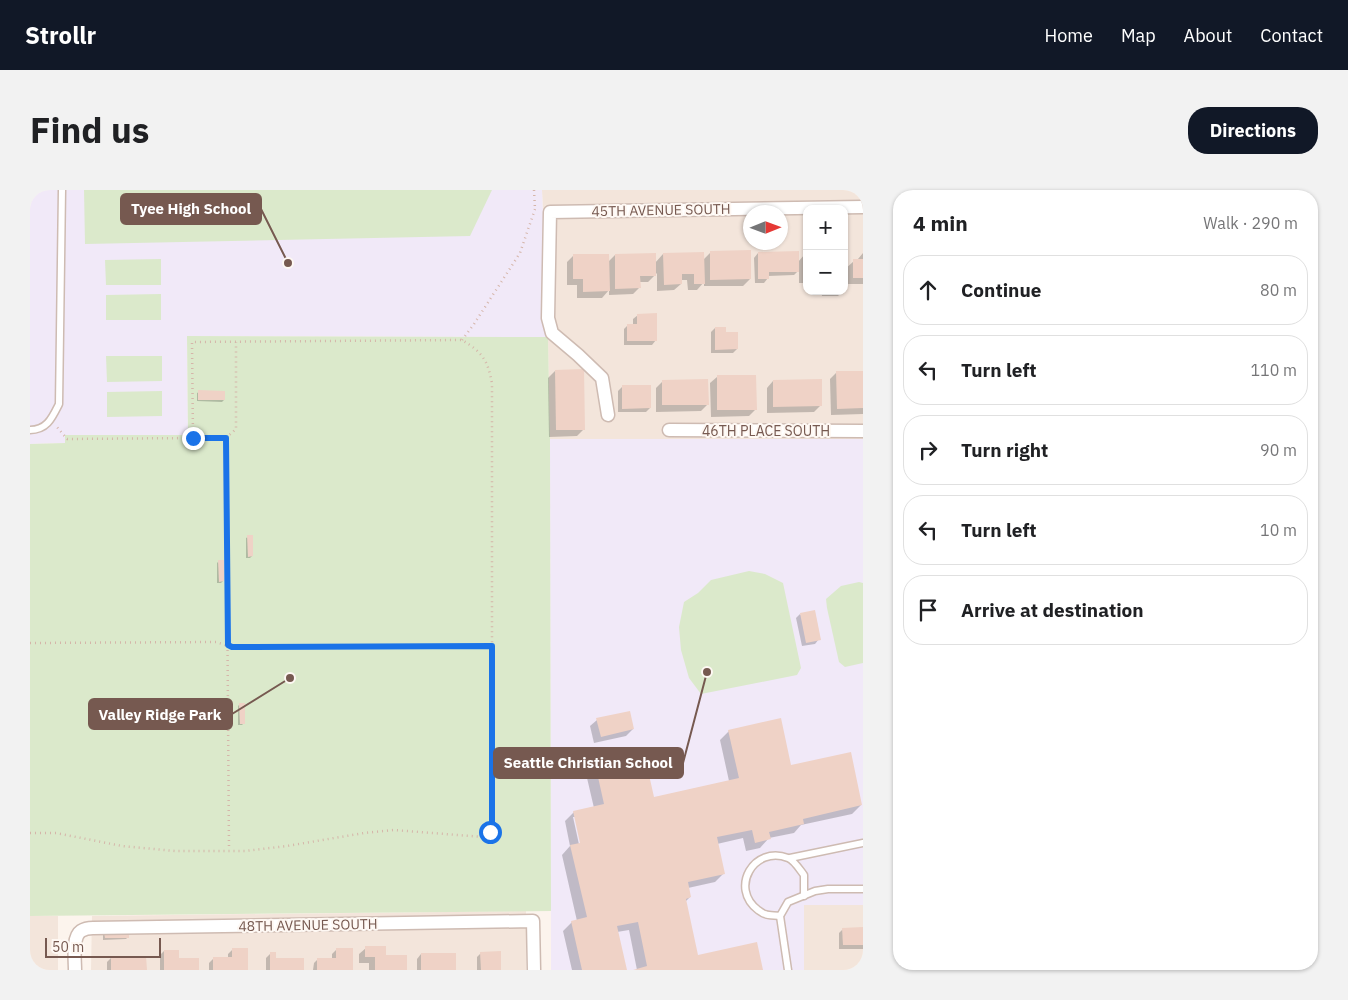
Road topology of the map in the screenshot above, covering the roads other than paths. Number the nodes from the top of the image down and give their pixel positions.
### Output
1 (62, 190) edge
2 (863, 207) edge
3 (608, 415) dead end
4 (30, 430) edge
5 (669, 430) dead end
6 (863, 431) edge
7 (863, 843) edge
8 (790, 858) junction
9 (863, 889) edge
10 (804, 896) junction
11 (780, 916) junction
12 (75, 970) edge
13 (534, 970) edge
14 (788, 970) edge

1 - 4 lane
2 - 3 street, 45TH AVENUE SOUTH
5 - 6 street, 46TH PLACE SOUTH
7 - 8 lane
8 - 10 lane
8 - 11 lane
9 - 10 lane
10 - 11 lane
11 - 14 lane
12 - 13 street, 48TH AVENUE SOUTH

